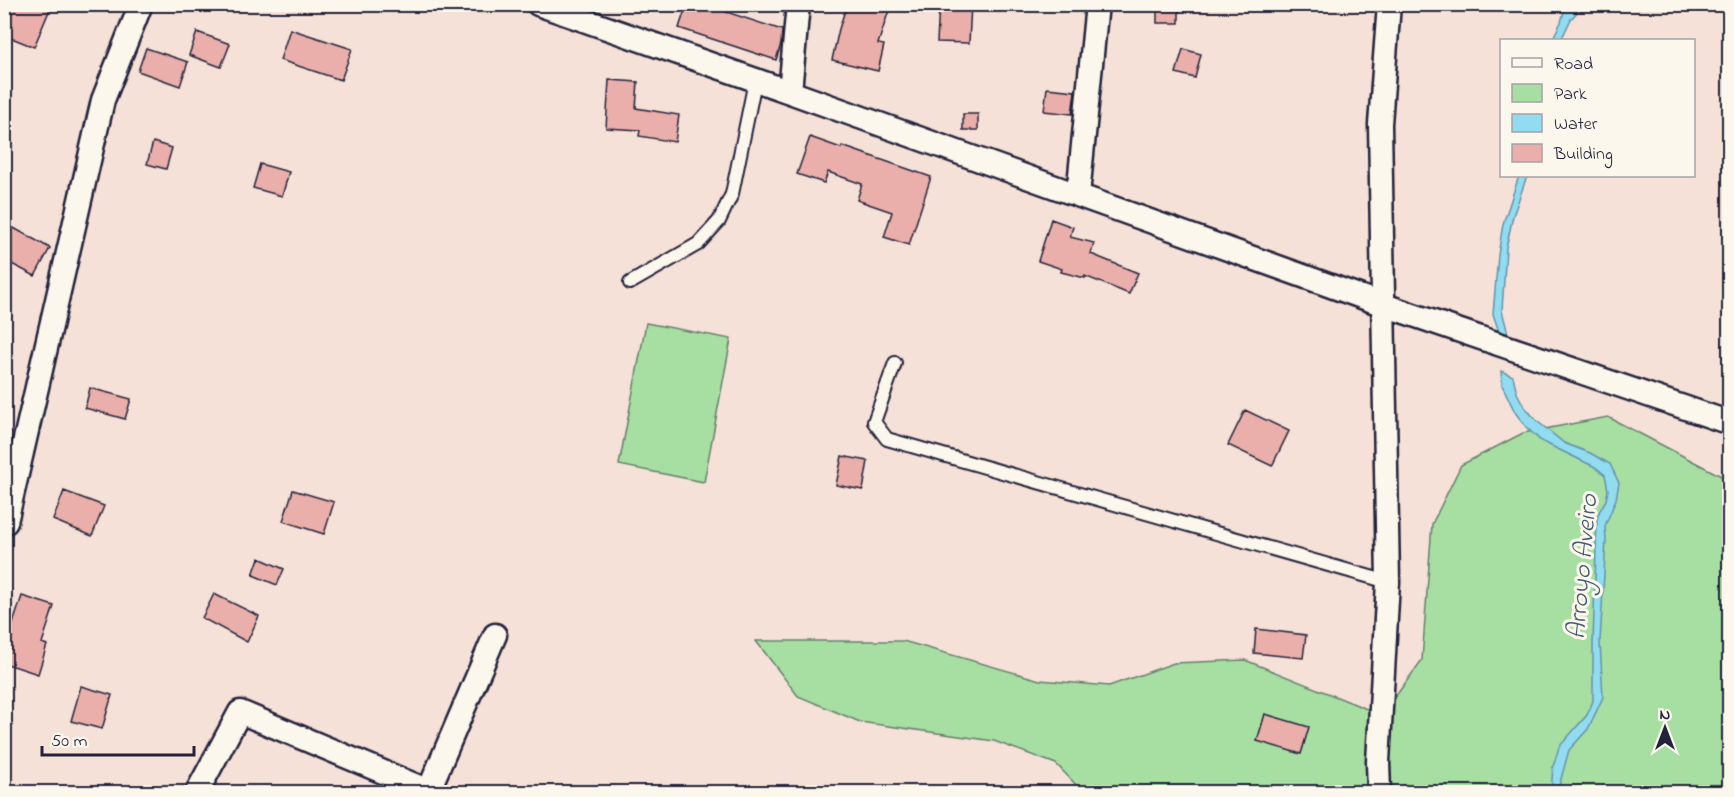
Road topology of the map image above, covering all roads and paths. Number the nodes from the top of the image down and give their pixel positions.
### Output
1 (141, 4) edge
2 (537, 4) edge
3 (798, 4) edge
4 (1096, 4) edge
5 (1389, 4) edge
6 (754, 81) junction
7 (790, 92) junction
8 (1078, 195) junction
9 (630, 283) dead end
10 (1384, 305) junction
11 (895, 363) dead end
12 (1730, 423) edge
13 (5, 523) edge
14 (1388, 582) junction
15 (495, 635) dead end
16 (197, 792) edge
17 (429, 792) edge
18 (1379, 792) edge

1 - 13 street
2 - 6 street
3 - 7 street
4 - 8 street
5 - 10 street
6 - 7 street
6 - 9 lane
7 - 8 street
8 - 10 street
10 - 12 street
10 - 14 street
11 - 14 lane
14 - 18 street
15 - 17 street
16 - 17 street

